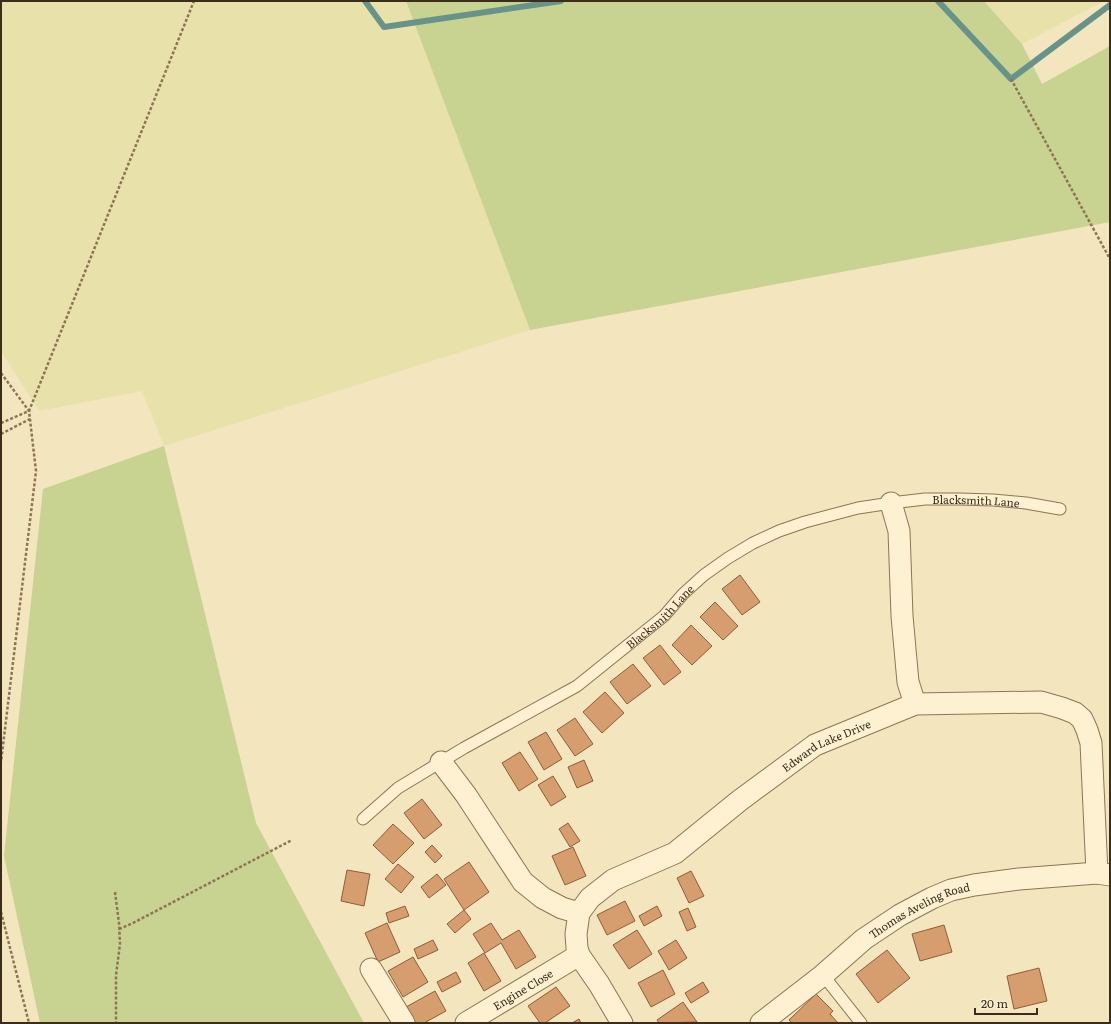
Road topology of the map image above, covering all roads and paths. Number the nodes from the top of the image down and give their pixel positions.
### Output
1 (194, 1) edge
2 (1011, 79) dead end
3 (1110, 259) edge
4 (1, 373) edge
5 (29, 411) junction
6 (30, 419) junction
7 (1, 423) edge
8 (1, 434) edge
9 (891, 503) junction
10 (1060, 509) dead end
11 (916, 704) junction
12 (1, 762) edge
13 (441, 762) junction
14 (363, 819) dead end
15 (292, 840) dead end
16 (1104, 874) edge
17 (115, 892) dead end
18 (1, 912) edge
19 (579, 913) junction
20 (119, 929) junction
21 (579, 955) junction
22 (371, 969) dead end
23 (823, 975) junction
24 (29, 1023) edge
25 (116, 1023) edge
26 (404, 1023) edge
27 (466, 1023) edge
28 (622, 1023) edge
29 (760, 1023) edge
30 (861, 1023) edge

1 - 5 path
2 - 3 path
4 - 5 path
5 - 6 path
5 - 7 path
6 - 8 path
6 - 12 path
9 - 10 lane, Blacksmith Lane
9 - 11 street
9 - 13 lane, Blacksmith Lane
11 - 16 street, Edward Lake Drive
11 - 19 street, Edward Lake Drive
13 - 14 lane, Blacksmith Lane
13 - 19 street
15 - 20 path
16 - 23 street, Thomas Aveling Road
17 - 20 path
18 - 24 path
19 - 21 street, Edward Lake Drive
20 - 25 path
21 - 27 street, Engine Close
21 - 28 street, Edward Lake Drive
22 - 26 street
23 - 29 street, Thomas Aveling Road
23 - 30 lane

